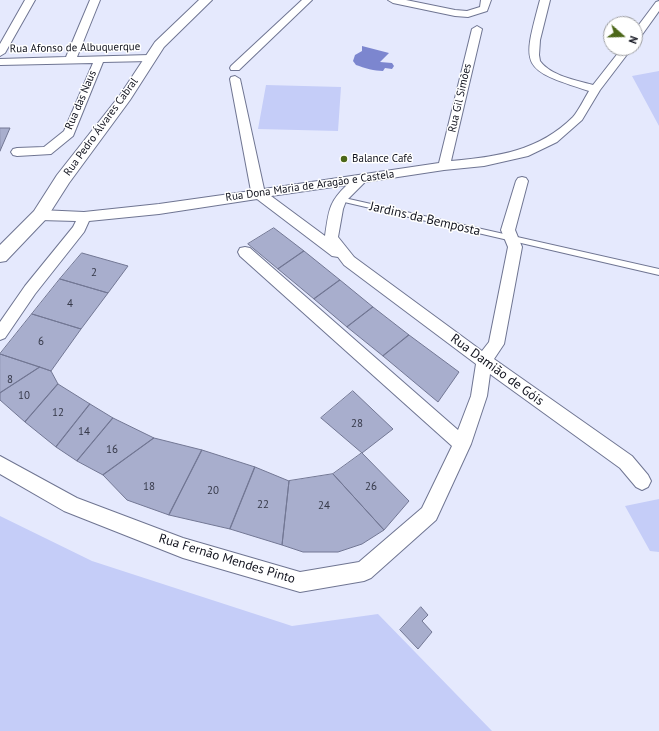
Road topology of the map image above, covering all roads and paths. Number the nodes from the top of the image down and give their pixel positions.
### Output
1 (30, 0) edge
2 (95, 0) edge
3 (206, 0) edge
4 (307, 0) edge
5 (393, 0) edge
6 (486, 0) edge
7 (545, 0) edge
8 (659, 4) edge
9 (643, 28) edge
10 (653, 28) dead end
11 (477, 29) dead end
12 (643, 29) edge
13 (0, 53) edge
14 (621, 56) edge
15 (150, 58) junction
16 (70, 60) junction
17 (99, 60) junction
18 (0, 62) edge
19 (596, 89) junction
20 (17, 152) dead end
21 (444, 166) junction
22 (362, 178) junction
23 (522, 181) dead end
24 (258, 193) junction
25 (340, 199) junction
26 (40, 215) junction
27 (84, 217) junction
28 (510, 238) junction
29 (245, 252) dead end
30 (0, 256) edge
31 (349, 262) junction
32 (659, 272) edge
33 (0, 334) edge
34 (484, 360) junction
35 (462, 444) junction
36 (0, 464) edge
37 (642, 481) dead end

1 - 13 street
2 - 16 street
3 - 15 street, Rua Pedro Álvares Cabral
4 - 24 street
5 - 6 street
7 - 19 street
8 - 9 street
10 - 12 street
11 - 21 street, Rua Gil Simões
14 - 19 street, Rua Dona Maria de Aragão e Castela
15 - 17 street, Rua Afonso de Albuquerque
15 - 26 street, Rua Pedro Álvares Cabral
16 - 17 street, Rua Afonso de Albuquerque
16 - 18 street, Rua Afonso de Albuquerque
17 - 20 street, Rua das Naus
19 - 21 street, Rua Dona Maria de Aragão e Castela
21 - 22 street, Rua Dona Maria de Aragão e Castela
22 - 24 street, Rua Dona Maria de Aragão e Castela
22 - 25 street
23 - 28 street
24 - 27 street, Rua Dona Maria de Aragão e Castela
24 - 31 street, Rua Damião de Góis
25 - 28 lane, Jardins da Bemposta
25 - 31 street, Rua Damião de Góis
26 - 27 street, Rua Dona Maria de Aragão e Castela
26 - 30 street, Rua Pedro Álvares Cabral
27 - 33 street
28 - 32 lane, Jardins da Bemposta
28 - 34 street
29 - 35 street
31 - 34 street, Rua Damião de Góis
34 - 35 street, Rua Fernão Mendes Pinto
34 - 37 street, Rua Damião de Góis
35 - 36 street, Rua Fernão Mendes Pinto

